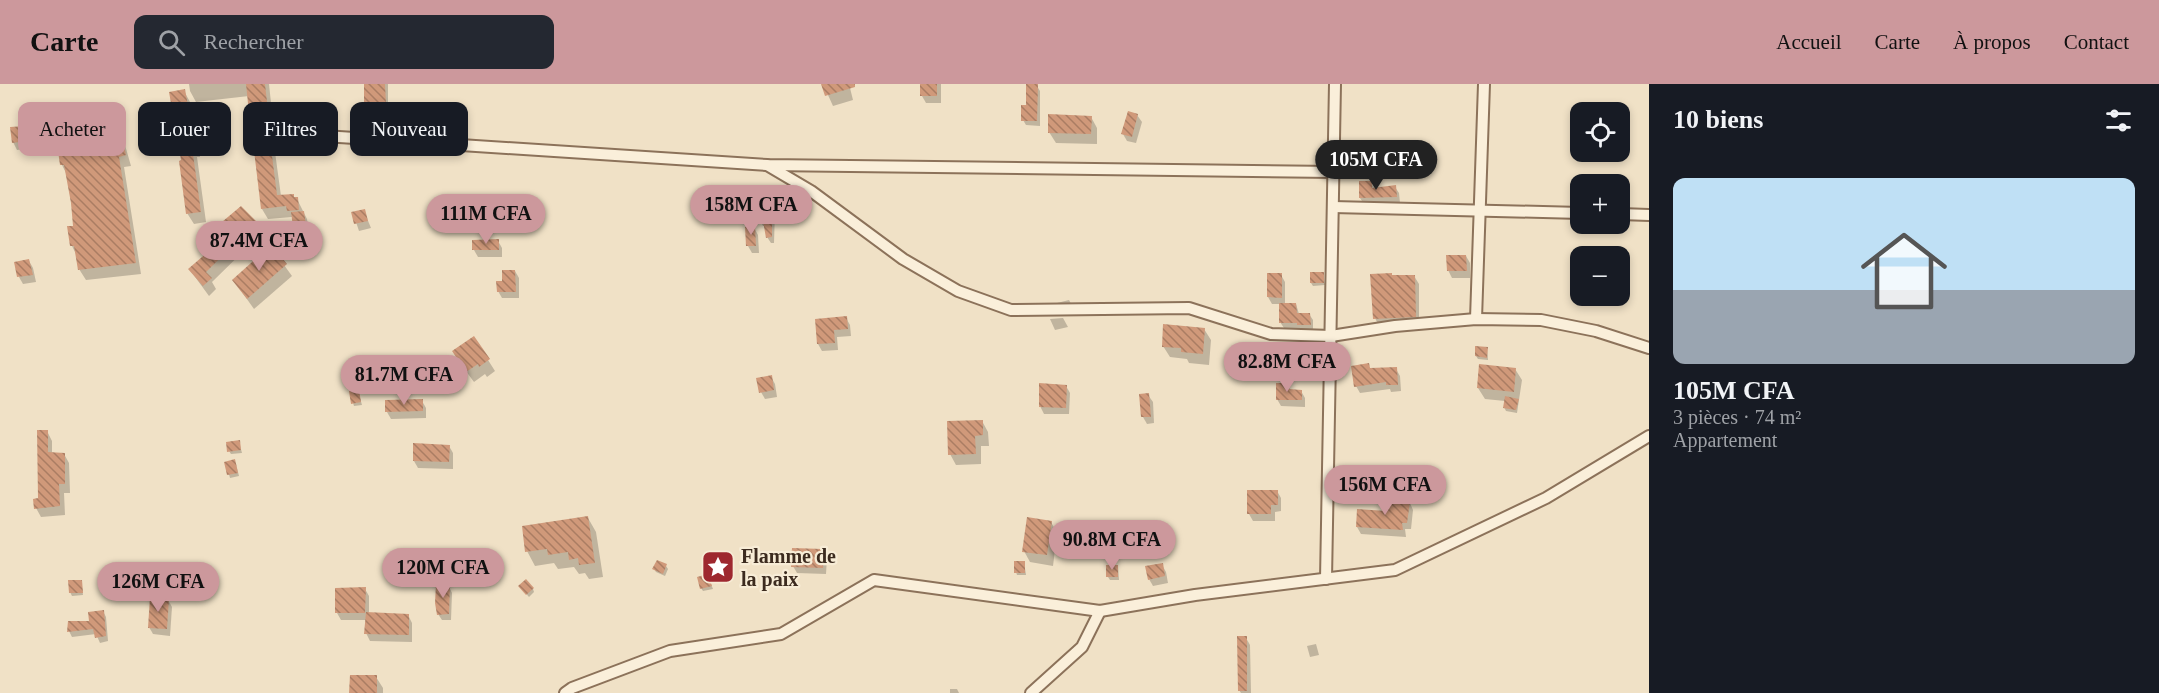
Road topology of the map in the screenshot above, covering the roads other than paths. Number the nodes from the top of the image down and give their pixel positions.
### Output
1 (1335, 84) edge
2 (1484, 84) edge
3 (338, 136) edge
4 (767, 165) junction
5 (1334, 172) junction
6 (1333, 207) junction
7 (1479, 211) junction
8 (1570, 213) edge
9 (1630, 214) edge
10 (1649, 215) edge
11 (1476, 319) junction
12 (1331, 336) junction
13 (1649, 348) edge
14 (1649, 436) edge
15 (1326, 579) junction
16 (1100, 611) junction
17 (565, 693) edge
18 (1031, 693) edge

1 - 5 street
2 - 7 street
3 - 4 street
4 - 5 street
4 - 12 street
5 - 6 street
6 - 7 street
6 - 12 street
7 - 8 street
7 - 11 street
9 - 10 street
11 - 12 street
11 - 13 street
12 - 15 street
14 - 15 street
15 - 16 street
16 - 17 street
16 - 18 street

